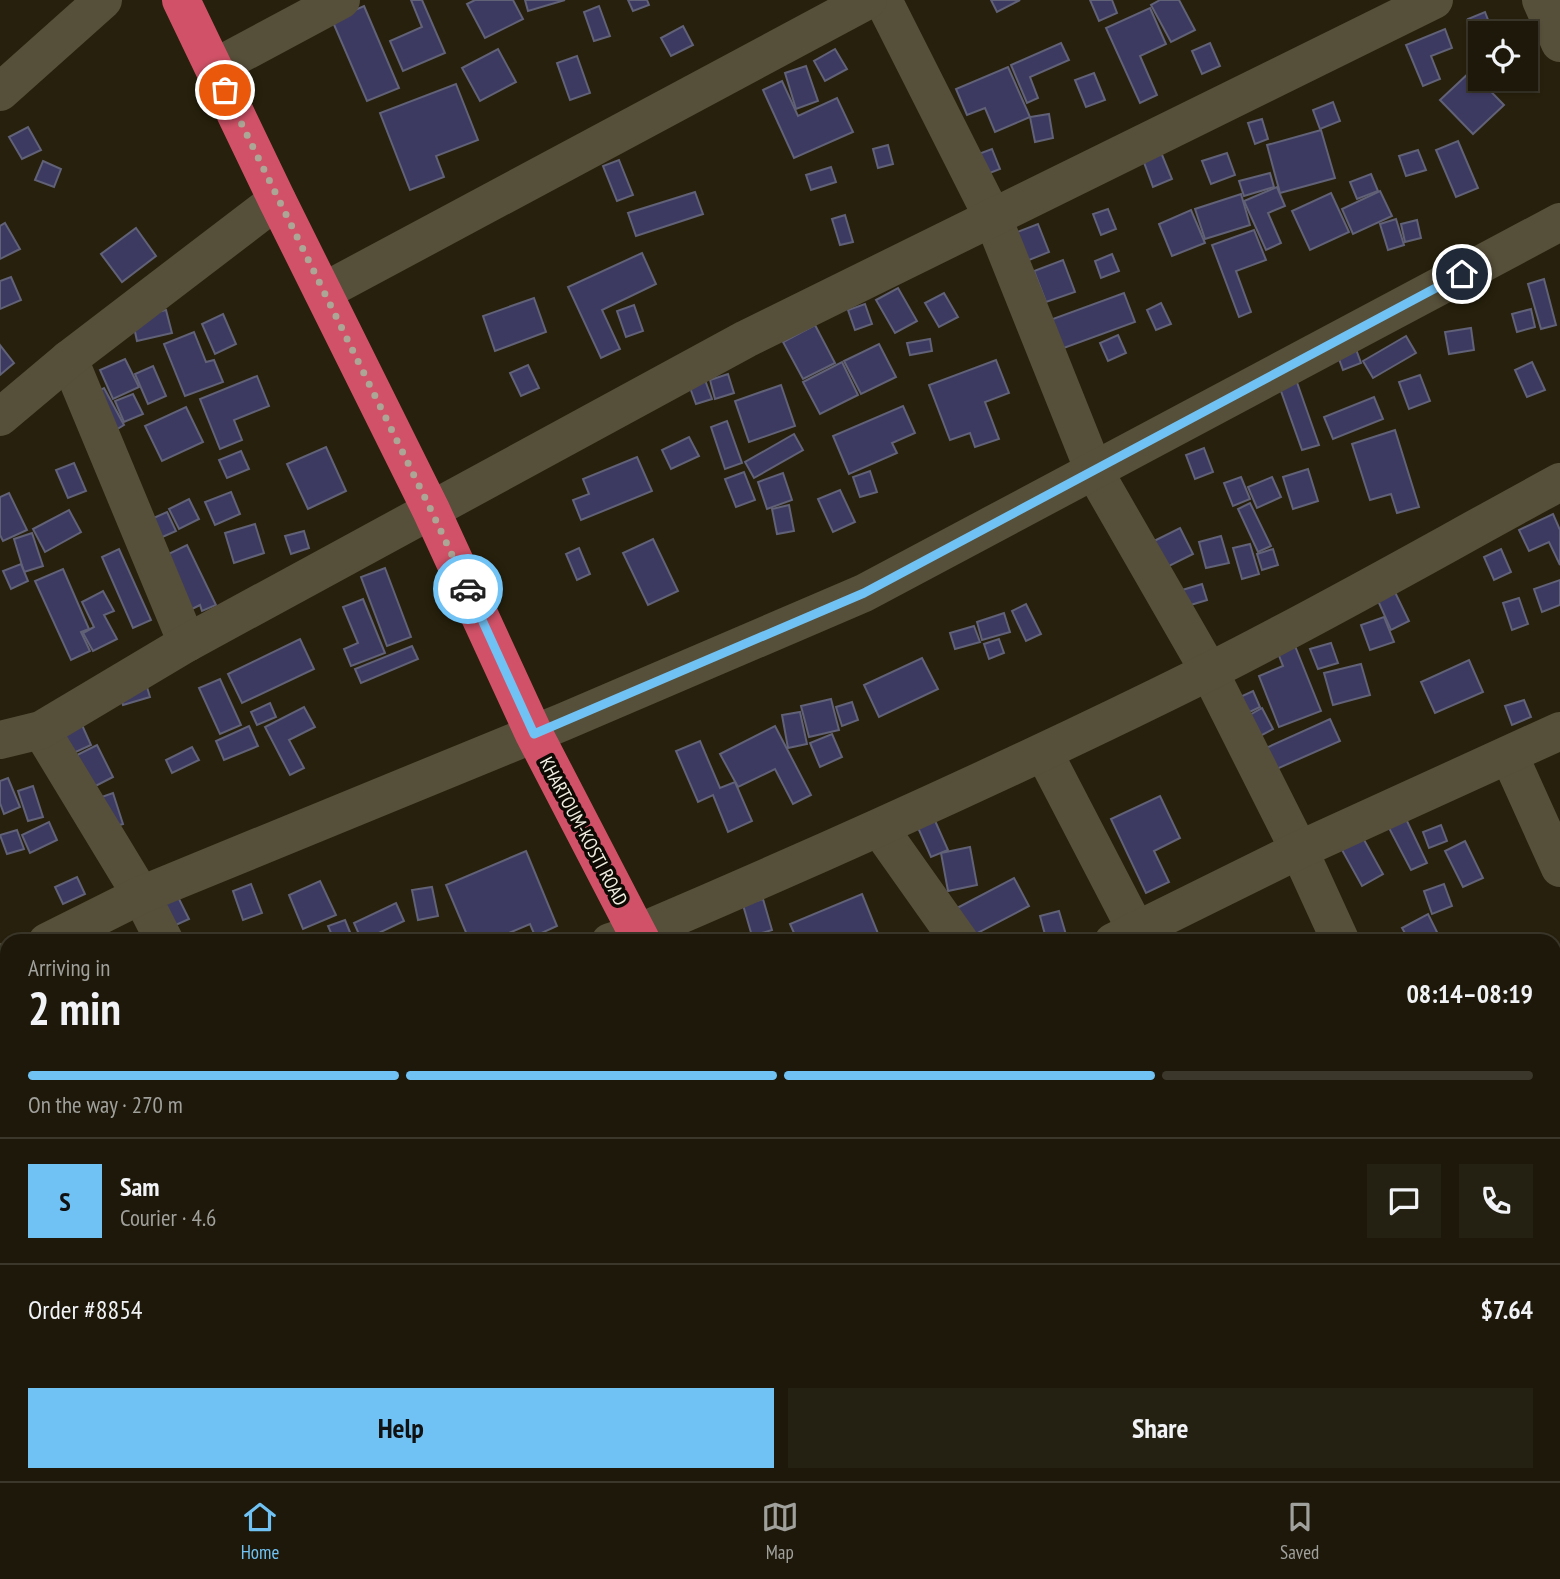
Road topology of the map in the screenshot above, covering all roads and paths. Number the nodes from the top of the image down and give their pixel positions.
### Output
1 (103, 0) edge
2 (181, 0) edge
3 (341, 0) edge
4 (868, 0) edge
5 (883, 0) edge
6 (1434, 0) edge
7 (1541, 0) edge
8 (1560, 43) edge
9 (214, 68) junction
10 (0, 92) edge
11 (277, 200) junction
12 (992, 216) junction
13 (1560, 222) edge
14 (323, 292) junction
15 (69, 359) junction
16 (0, 417) edge
17 (1094, 471) junction
18 (1560, 482) edge
19 (431, 510) junction
20 (187, 643) junction
21 (1209, 671) junction
22 (41, 730) junction
23 (1560, 731) edge
24 (534, 734) junction
25 (0, 740) edge
26 (1044, 753) junction
27 (1509, 755) junction
28 (880, 829) junction
29 (1299, 850) junction
30 (1560, 867) edge
31 (141, 895) junction
32 (63, 934) edge
33 (161, 934) edge
34 (628, 934) edge
35 (641, 934) edge
36 (954, 934) edge
37 (1123, 934) edge
38 (1128, 934) edge
39 (1337, 934) edge

1 - 10 street
2 - 9 highway, KHARTOUM-KOSTI ROAD
3 - 9 street
4 - 14 street
5 - 12 street
6 - 12 street
7 - 8 street
9 - 11 highway, KHARTOUM-KOSTI ROAD
11 - 14 highway, KHARTOUM-KOSTI ROAD
11 - 15 street
12 - 17 street
12 - 19 street
13 - 17 street
14 - 19 highway, KHARTOUM-KOSTI ROAD
15 - 16 street
15 - 20 street
17 - 21 street
17 - 24 street
18 - 21 street
19 - 20 street
19 - 24 highway, KHARTOUM-KOSTI ROAD
20 - 22 street
21 - 26 street
21 - 29 street
22 - 25 street
22 - 31 street
23 - 27 street
24 - 31 street
24 - 34 highway, KHARTOUM-KOSTI ROAD
26 - 28 street
26 - 37 street
27 - 29 street
27 - 30 street
28 - 35 street
28 - 36 street
29 - 38 street
29 - 39 street
31 - 32 street
31 - 33 street

